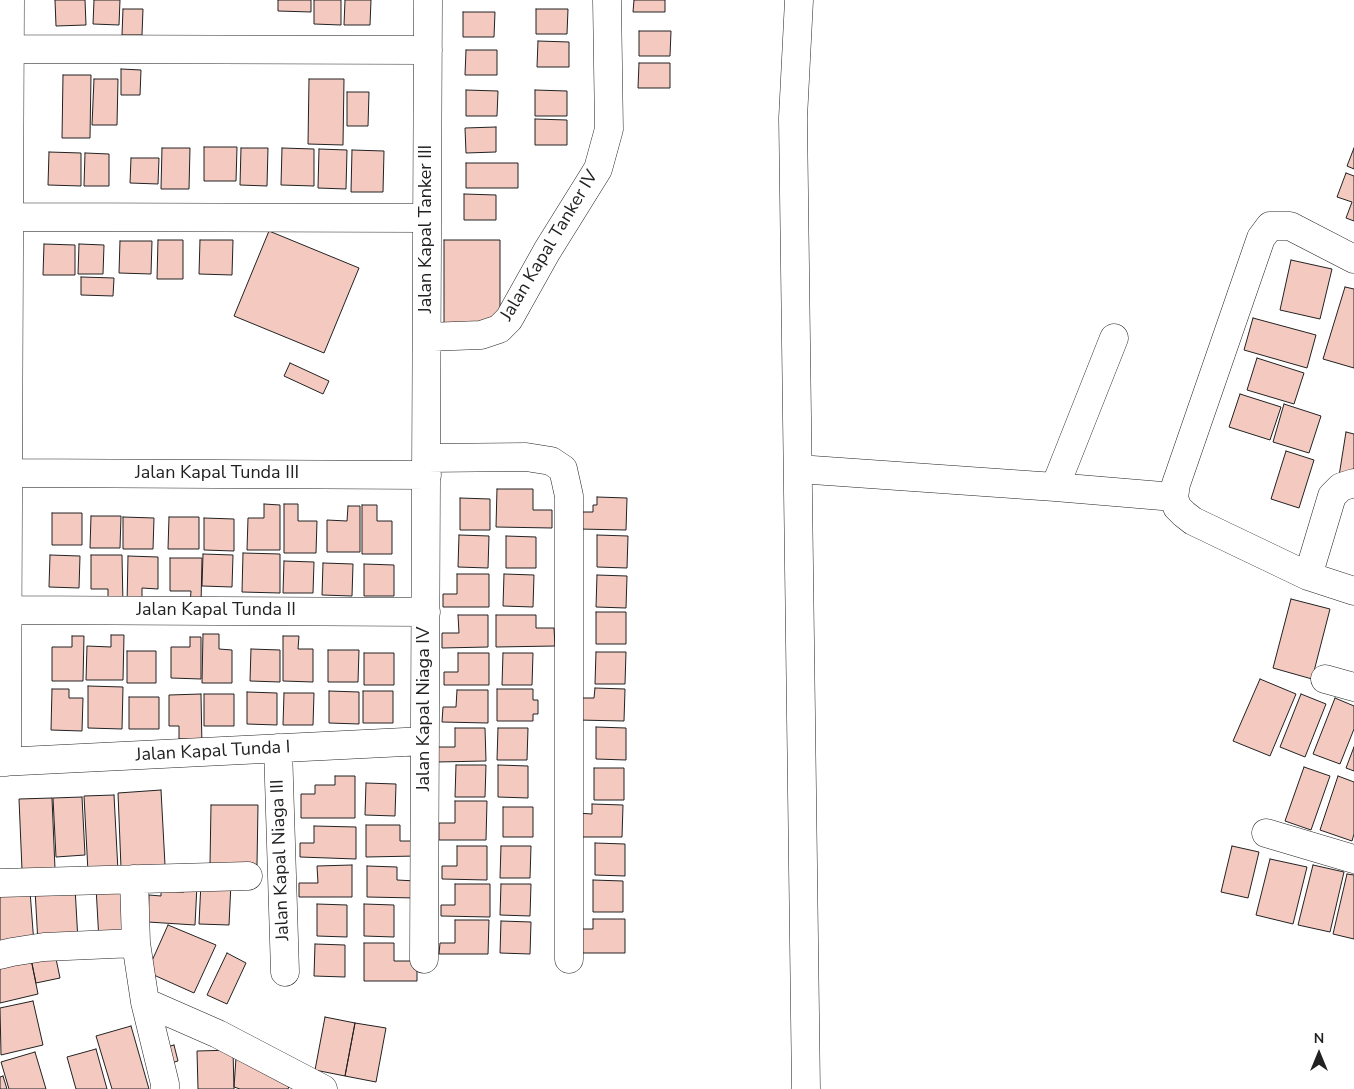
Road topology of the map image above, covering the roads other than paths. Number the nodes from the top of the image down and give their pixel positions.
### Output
1 (10, 0) edge
2 (428, 0) edge
3 (607, 0) edge
4 (799, 0) edge
5 (9, 49) junction
6 (428, 50) junction
7 (9, 217) junction
8 (427, 218) junction
9 (1354, 259) edge
10 (427, 337) junction
11 (1114, 338) dead end
12 (426, 467) junction
13 (798, 469) junction
14 (8, 474) junction
15 (1354, 483) edge
16 (1055, 487) junction
17 (1174, 497) junction
18 (1308, 576) junction
19 (1354, 591) edge
20 (7, 610) junction
21 (426, 612) junction
22 (1325, 679) dead end
23 (1354, 687) edge
24 (425, 741) junction
25 (278, 748) junction
26 (3, 762) edge
27 (1266, 834) dead end
28 (1354, 859) edge
29 (248, 876) dead end
30 (134, 879) junction
31 (0, 883) edge
32 (136, 943) junction
33 (0, 955) edge
34 (424, 959) dead end
35 (569, 959) dead end
36 (285, 972) dead end
37 (145, 1002) junction
38 (165, 1089) edge
39 (323, 1089) edge
40 (806, 1089) edge

1 - 5 street
2 - 6 street, Jalan Kapal Tanker III
3 - 10 street, Jalan Kapal Tanker IV
4 - 13 street
5 - 6 street
5 - 7 street
6 - 8 street, Jalan Kapal Tanker III
7 - 8 street
7 - 14 street
8 - 10 street, Jalan Kapal Tanker III
9 - 17 street
10 - 12 street, Jalan Kapal Tanker III
11 - 16 street
12 - 14 street, Jalan Kapal Tunda III
12 - 21 street, Jalan Kapal Niaga IV
12 - 35 street, Jalan Kapal Tunda III
13 - 16 street
13 - 40 street
14 - 20 street
15 - 18 street
16 - 17 street
17 - 18 street
18 - 19 street
20 - 21 street, Jalan Kapal Tunda II
20 - 26 street
21 - 24 street, Jalan Kapal Niaga IV
22 - 23 street
24 - 25 street, Jalan Kapal Tunda I
24 - 34 street, Jalan Kapal Niaga IV
25 - 26 street, Jalan Kapal Tunda I
25 - 36 street, Jalan Kapal Niaga III
27 - 28 street
29 - 30 street
30 - 31 street
30 - 32 street
32 - 33 street
32 - 37 street
37 - 38 street
37 - 39 street

